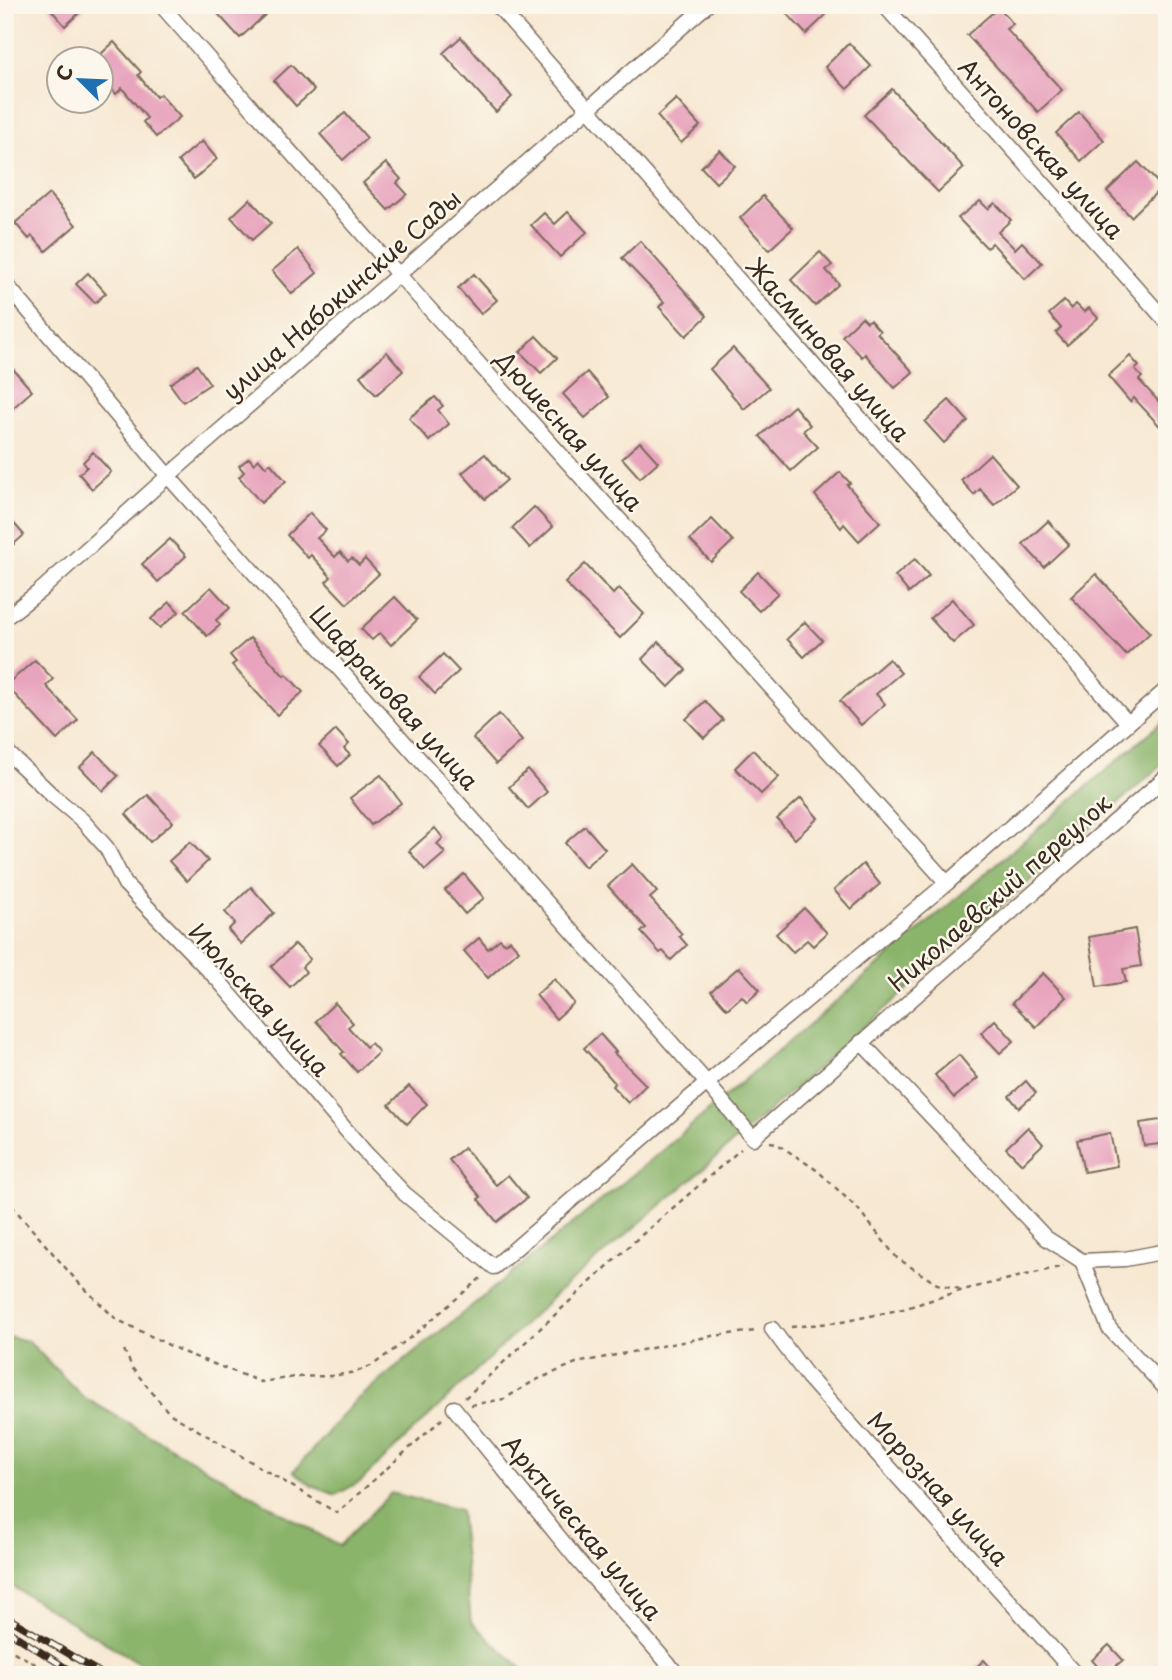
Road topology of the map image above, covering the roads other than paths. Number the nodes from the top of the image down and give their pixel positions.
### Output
1 (161, 5) edge
2 (497, 5) edge
3 (707, 5) edge
4 (884, 5) edge
5 (587, 109) junction
6 (398, 274) junction
7 (5, 283) edge
8 (1167, 322) edge
9 (168, 476) junction
10 (5, 618) edge
11 (1167, 689) edge
12 (1127, 722) junction
13 (5, 750) edge
14 (1167, 776) edge
15 (947, 883) junction
16 (861, 1042) junction
17 (707, 1083) junction
18 (753, 1138) joint
19 (1167, 1251) edge
20 (1082, 1261) junction
21 (772, 1329) dead end
22 (1167, 1390) edge
23 (454, 1408) road end
24 (678, 1675) edge
25 (1076, 1675) edge

1 - 6 street, Дюшесная улица
2 - 5 street, Жасминовая улица
3 - 5 street, улица Набокинские Сады
4 - 8 street, Антоновская улица
5 - 6 street, улица Набокинские Сады
5 - 12 street, Жасминовая улица
6 - 9 street, улица Набокинские Сады
6 - 15 street, Дюшесная улица
7 - 9 street, Шафрановая улица
9 - 10 street, улица Набокинские Сады
9 - 17 street, Шафрановая улица
11 - 12 street
12 - 15 street
13 - 17 street, Июльская улица
14 - 16 street, Николаевский переулок
15 - 17 street
16 - 18 street, Николаевский переулок
16 - 20 street
17 - 18 street, Шафрановая улица
19 - 20 street
20 - 22 street
21 - 25 street, Морозная улица
23 - 24 street, Арктическая улица

